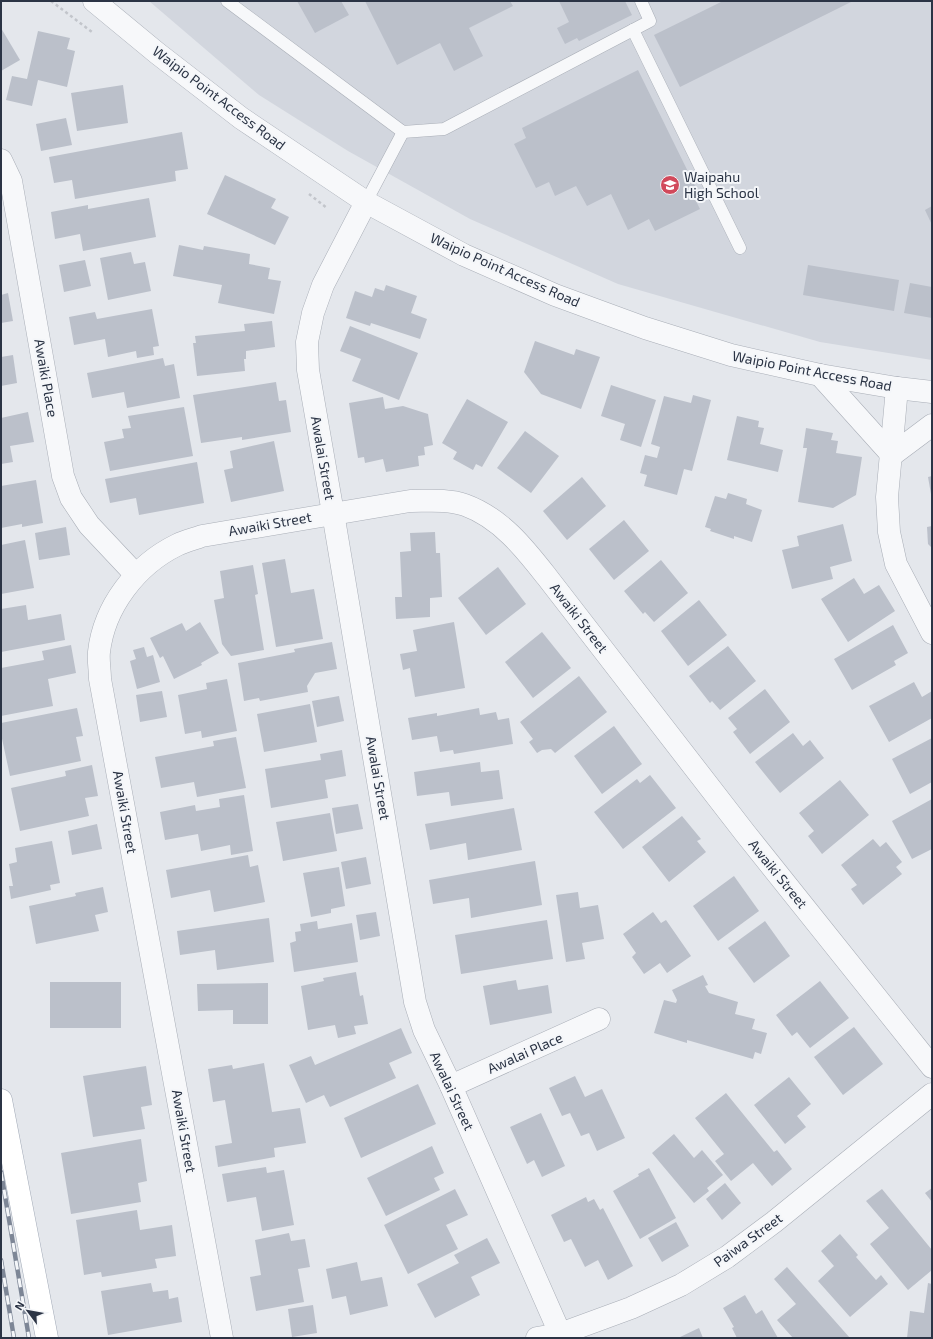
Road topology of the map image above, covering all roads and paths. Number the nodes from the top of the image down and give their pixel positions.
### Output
1 (94, 1) edge
2 (227, 1) edge
3 (641, 1) edge
4 (633, 30) junction
5 (404, 132) junction
6 (1, 160) edge
7 (366, 202) junction
8 (740, 248) dead end
9 (820, 375) junction
10 (897, 388) junction
11 (932, 392) edge
12 (932, 425) edge
13 (892, 455) junction
14 (333, 514) junction
15 (136, 575) junction
16 (932, 633) edge
17 (599, 1019) dead end
18 (932, 1067) edge
19 (451, 1086) junction
20 (932, 1094) edge
21 (1, 1100) edge
22 (561, 1336) edge
23 (47, 1338) edge
24 (222, 1338) edge
25 (537, 1338) edge

1 - 7 street, Waipio Point Access Road
2 - 5 lane
3 - 4 lane
4 - 5 lane
4 - 8 lane
5 - 7 lane
6 - 15 street, Awaiki Place
7 - 9 street, Waipio Point Access Road
7 - 14 street, Awalai Street
9 - 10 street, Waipio Point Access Road
9 - 13 street
10 - 11 street, Waipio Point Access Road
10 - 13 street
12 - 13 street
13 - 16 street
14 - 15 street, Awaiki Street
14 - 18 street, Awaiki Street
14 - 19 street, Awalai Street
15 - 24 street, Awaiki Street
17 - 19 street, Awalai Place
19 - 22 street, Awalai Street
20 - 22 street, Paiwa Street
21 - 23 main road
22 - 25 street, Paiwa Street

